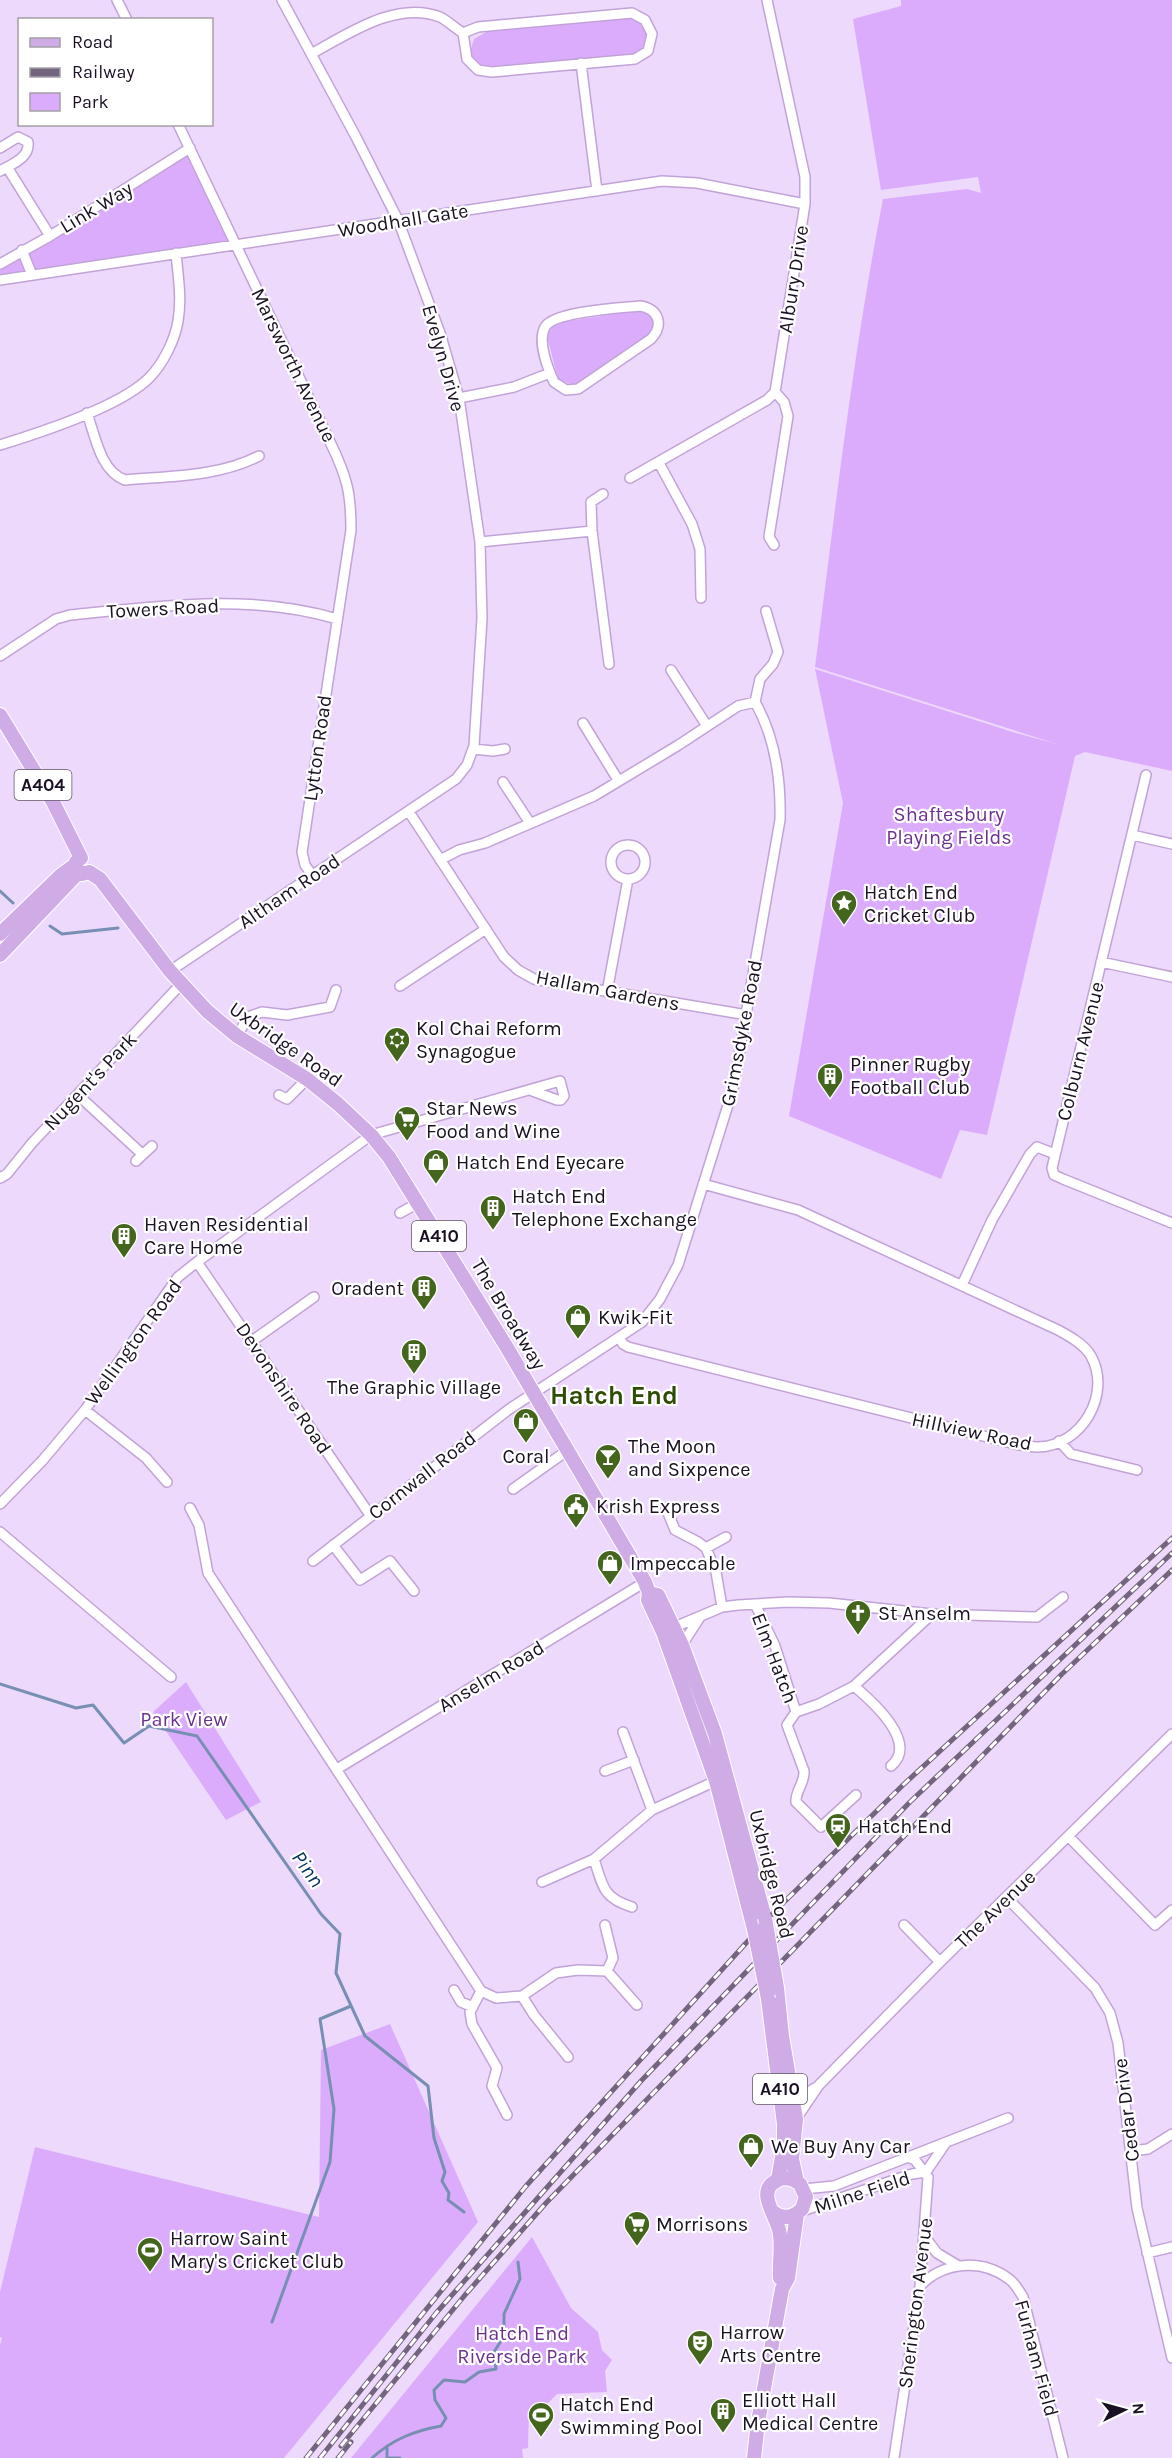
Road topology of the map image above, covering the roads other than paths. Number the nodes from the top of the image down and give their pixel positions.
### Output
1 (117, 0) edge
2 (282, 0) edge
3 (767, 0) edge
4 (126, 18) edge
5 (463, 33) junction
6 (311, 54) junction
7 (581, 63) junction
8 (179, 126) edge
9 (0, 148) edge
10 (190, 148) junction
11 (4, 169) edge
12 (597, 190) junction
13 (805, 204) junction
14 (398, 220) junction
15 (50, 236) junction
16 (236, 245) junction
17 (22, 250) junction
18 (176, 253) junction
19 (0, 264) edge
20 (32, 276) junction
21 (0, 280) edge
22 (550, 373) junction
23 (775, 392) junction
24 (459, 398) junction
25 (87, 413) junction
26 (0, 446) edge
27 (259, 456) dead end
28 (659, 463) junction
29 (630, 478) dead end
30 (603, 494) dead end
31 (592, 531) junction
32 (480, 542) junction
33 (774, 545) dead end
34 (701, 598) dead end
35 (766, 611) dead end
36 (337, 619) junction
37 (0, 656) edge
38 (609, 664) dead end
39 (671, 670) dead end
40 (755, 702) junction
41 (0, 715) edge
42 (583, 723) dead end
43 (707, 726) junction
44 (473, 749) junction
45 (505, 749) dead end
46 (1146, 775) dead end
47 (618, 780) junction
48 (503, 782) dead end
49 (409, 812) junction
50 (530, 823) junction
51 (1132, 835) junction
52 (1172, 844) edge
53 (440, 860) junction
54 (81, 867) junction
55 (312, 875) junction
56 (628, 879) dead end
57 (35, 909) junction
58 (486, 929) junction
59 (0, 933) edge
60 (0, 955) edge
61 (1101, 962) junction
62 (170, 971) junction
63 (1172, 977) edge
64 (181, 984) junction
65 (400, 986) dead end
66 (336, 990) dead end
67 (607, 992) junction
68 (747, 1016) junction
69 (237, 1036) junction
70 (307, 1079) junction
71 (530, 1090) dead end
72 (78, 1095) junction
73 (279, 1095) dead end
74 (371, 1136) junction
75 (152, 1146) dead end
76 (1055, 1154) junction
77 (0, 1178) edge
78 (703, 1184) junction
79 (418, 1203) junction
80 (400, 1213) dead end
81 (1172, 1223) edge
82 (197, 1262) junction
83 (962, 1285) junction
84 (314, 1297) dead end
85 (619, 1337) junction
86 (252, 1341) junction
87 (535, 1394) junction
88 (85, 1410) junction
89 (1059, 1442) junction
90 (568, 1450) junction
91 (1137, 1470) dead end
92 (167, 1482) dead end
93 (513, 1490) dead end
94 (0, 1504) edge
95 (190, 1508) dead end
96 (666, 1508) dead end
97 (370, 1515) junction
98 (0, 1532) edge
99 (726, 1537) dead end
100 (333, 1545) junction
101 (705, 1548) junction
102 (314, 1561) dead end
103 (647, 1587) junction
104 (414, 1591) dead end
105 (1063, 1598) dead end
106 (755, 1604) junction
107 (722, 1607) junction
108 (932, 1614) junction
109 (700, 1617) junction
110 (668, 1629) junction
111 (682, 1645) junction
112 (171, 1677) dead end
113 (854, 1686) junction
114 (796, 1712) junction
115 (623, 1732) dead end
116 (1172, 1734) edge
117 (633, 1760) junction
118 (891, 1766) dead end
119 (337, 1769) junction
120 (605, 1772) dead end
121 (722, 1778) junction
122 (856, 1795) dead end
123 (652, 1810) junction
124 (1069, 1837) junction
125 (594, 1859) junction
126 (542, 1882) dead end
127 (1007, 1898) junction
128 (632, 1907) dead end
129 (1172, 1910) edge
130 (605, 1925) dead end
131 (904, 1925) dead end
132 (940, 1962) junction
133 (607, 1971) junction
134 (454, 1989) dead end
135 (481, 1991) junction
136 (772, 1993) junction
137 (522, 1996) junction
138 (637, 2005) dead end
139 (473, 2007) junction
140 (568, 2057) dead end
141 (819, 2085) junction
142 (787, 2097) junction
143 (507, 2115) dead end
144 (1008, 2118) dead end
145 (796, 2119) junction
146 (1172, 2134) edge
147 (945, 2144) junction
148 (1131, 2151) junction
149 (908, 2157) junction
150 (926, 2172) junction
151 (778, 2180) junction
152 (800, 2186) junction
153 (773, 2212) junction
154 (798, 2213) junction
155 (925, 2237) junction
156 (1172, 2247) edge
157 (1147, 2253) junction
158 (957, 2265) junction
159 (920, 2286) junction
160 (782, 2289) junction
161 (1172, 2358) edge
162 (754, 2458) edge
163 (894, 2458) edge
164 (1063, 2458) edge

1 - 4 street
2 - 6 street, Evelyn Drive
3 - 13 street, Albury Drive
5 - 6 street
5 - 7 street
5 - 7 street
6 - 14 street, Evelyn Drive
7 - 12 street
8 - 10 street, Marsworth Avenue
9 - 11 street
10 - 15 street, Link Way
10 - 16 street, Marsworth Avenue
11 - 15 street
12 - 13 street, Woodhall Gate
12 - 14 street, Woodhall Gate
13 - 23 street, Albury Drive
14 - 16 street, Woodhall Gate
14 - 24 street, Evelyn Drive
15 - 17 street, Link Way
16 - 18 street, Woodhall Gate
16 - 36 street, Marsworth Avenue
17 - 19 street, Link Way
17 - 20 street
18 - 20 street, Woodhall Gate
18 - 25 street
20 - 21 street, Woodhall Gate
22 - 22 street
22 - 24 street
23 - 28 street
23 - 33 street
24 - 32 street, Evelyn Drive
25 - 26 street
25 - 27 street
28 - 29 street
28 - 34 street
30 - 31 street
31 - 32 street
31 - 38 street
32 - 44 street, Evelyn Drive
35 - 40 street
36 - 37 street, Towers Road
36 - 55 street, Lytton Road
39 - 43 street
40 - 43 street
40 - 68 street, Grimsdyke Road
41 - 54 main road, Uxbridge Road / A404
42 - 47 street
43 - 47 street
44 - 45 street
44 - 49 street, Evelyn Drive
46 - 51 street, Colburn Avenue
47 - 50 street
48 - 50 street
49 - 53 street, Hallam Gardens
49 - 55 street, Altham Road
50 - 53 street
51 - 52 street
51 - 61 street, Colburn Avenue
53 - 58 street, Hallam Gardens
54 - 57 main road
54 - 62 main road, Uxbridge Road / A410
55 - 62 street, Altham Road
56 - 67 street
57 - 59 main road
57 - 60 main road
58 - 65 street
58 - 67 street, Hallam Gardens
61 - 63 street
61 - 76 street, Colburn Avenue
62 - 64 main road, Uxbridge Road / A410
64 - 69 main road, Uxbridge Road / A410
64 - 72 street, Nugent's Park
66 - 69 street
67 - 68 street, Hallam Gardens
68 - 78 street, Grimsdyke Road
69 - 70 main road, Uxbridge Road / A410
70 - 73 street
70 - 74 main road, Uxbridge Road / A410
71 - 74 street, Wellington Road
72 - 75 street
72 - 77 street, Nugent's Park
74 - 79 main road, The Broadway / A410
74 - 82 street, Wellington Road
76 - 81 street
76 - 83 street
78 - 83 street, Hillview Road
78 - 85 street, Grimsdyke Road
79 - 80 street
79 - 87 main road, The Broadway / A410
82 - 86 street, Devonshire Road
82 - 88 street, Wellington Road
83 - 89 street, Hillview Road
84 - 86 street
85 - 87 street, Grimsdyke Road
85 - 89 street, Hillview Road
86 - 97 street, Devonshire Road
87 - 90 main road, Uxbridge Road / A410
87 - 97 street, Cornwall Road
88 - 92 street
88 - 94 street, Wellington Road
89 - 91 street
90 - 93 street
90 - 103 main road, Uxbridge Road / A410
95 - 119 street
96 - 101 street
97 - 100 street, Cornwall Road
98 - 112 street
99 - 101 street
100 - 102 street, Cornwall Road
100 - 104 street
101 - 107 street
103 - 110 main road, Uxbridge Road / A410
103 - 119 street, Anselm Road
105 - 108 street
106 - 107 street
106 - 108 street
106 - 114 street, Elm Hatch
107 - 109 street
108 - 113 street
109 - 110 street
109 - 111 street
110 - 111 main road, Uxbridge Road / A410
110 - 121 main road, Uxbridge Road / A410
111 - 121 main road, Uxbridge Road / A410
113 - 114 street
113 - 118 street
114 - 122 street
115 - 117 street
116 - 124 street, The Avenue
117 - 120 street
117 - 123 street
119 - 135 street
121 - 123 street
121 - 136 main road, Uxbridge Road / A410, bridge
121 - 136 main road, Uxbridge Road / A410, bridge
123 - 125 street
124 - 127 street, The Avenue
124 - 129 street
125 - 126 street
125 - 128 street
127 - 132 street, The Avenue
127 - 148 street, Cedar Drive
130 - 133 street
131 - 132 street
132 - 141 street, The Avenue
133 - 137 street
133 - 138 street
134 - 139 street
135 - 137 street
135 - 139 street
136 - 142 main road, Uxbridge Road / A410
137 - 140 street
139 - 143 street
141 - 142 street, The Avenue
141 - 145 street, The Avenue
142 - 145 main road, Uxbridge Road / A410
142 - 151 main road, Uxbridge Road / A410
144 - 147 street, Milne Field
145 - 152 main road, Uxbridge Road / A410
146 - 148 street
147 - 149 street, Milne Field
147 - 150 street, Milne Field
148 - 157 street, Cedar Drive
149 - 150 street
149 - 152 street, Milne Field
150 - 154 street, Milne Field
150 - 155 street, Sherington Avenue
151 - 152 main road
151 - 153 main road, Uxbridge Road
152 - 154 main road, Uxbridge Road
153 - 154 main road
153 - 160 main road, Uxbridge Road
154 - 160 main road, Uxbridge Road
155 - 158 street
155 - 159 street, Sherington Avenue
156 - 157 street
157 - 161 street, Cedar Drive
158 - 159 street, Furham Field
158 - 164 street, Furham Field
159 - 163 street, Sherington Avenue
160 - 162 main road, Uxbridge Road

